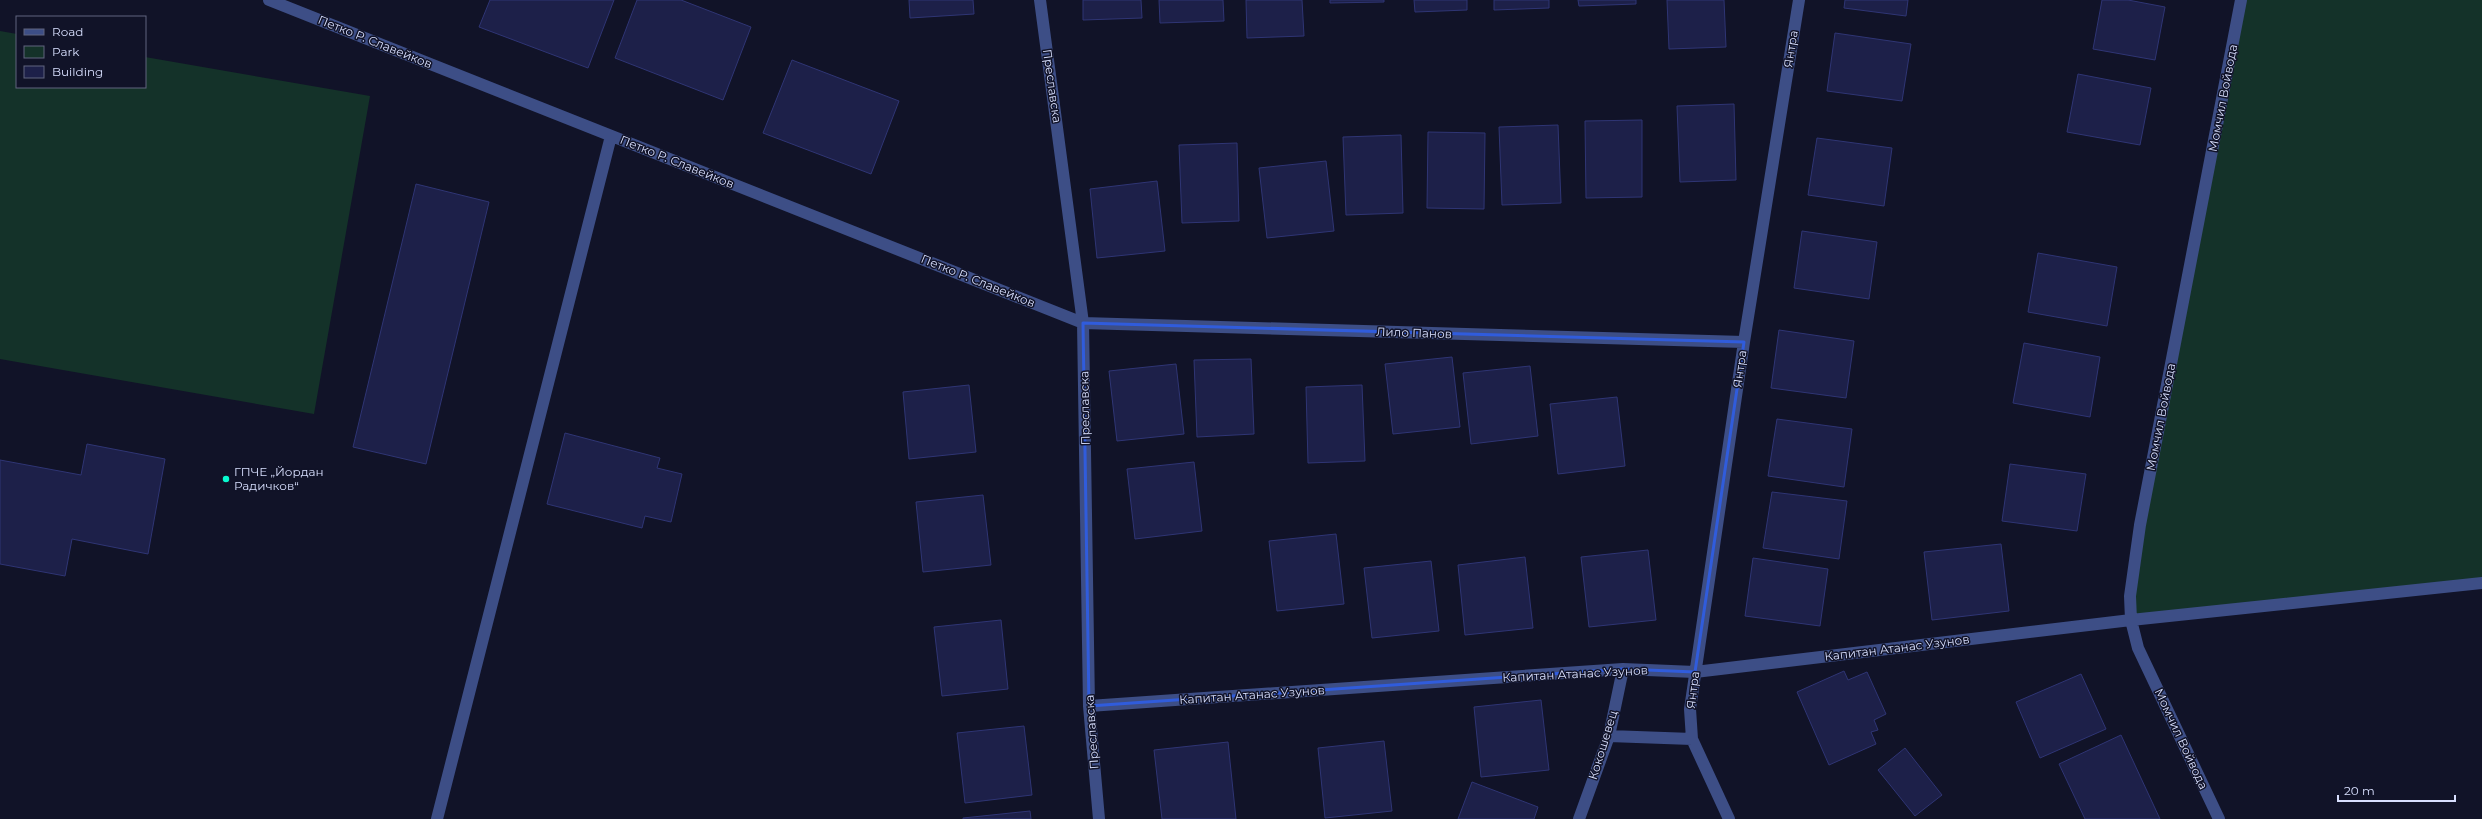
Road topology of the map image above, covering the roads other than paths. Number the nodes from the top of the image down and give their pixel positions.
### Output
1 (270, 0) edge
2 (1040, 0) edge
3 (1799, 0) edge
4 (2241, 0) edge
5 (612, 136) junction
6 (1084, 323) junction
7 (1744, 342) junction
8 (2482, 583) edge
9 (2131, 620) junction
10 (1623, 669) junction
11 (1695, 672) junction
12 (1089, 706) junction
13 (1608, 736) junction
14 (1692, 739) junction
15 (437, 819) edge
16 (1099, 819) edge
17 (1579, 819) edge
18 (1729, 819) edge
19 (2219, 819) edge

1 - 5 street, Петко Р. Славейков
2 - 6 street, Преславска
3 - 7 street, Янтра
4 - 9 street, Момчил Войвода
5 - 6 street, Петко Р. Славейков
5 - 15 street
6 - 7 street, Лило Панов
6 - 12 street, Преславска
7 - 11 street, Янтра
8 - 9 street, Капитан Атанас Узунов
9 - 11 street, Капитан Атанас Узунов
9 - 19 street, Момчил Войвода
10 - 11 street, Капитан Атанас Узунов
10 - 12 street, Капитан Атанас Узунов
10 - 13 street, Кокошевец
11 - 14 street, Янтра
12 - 16 street, Преславска
13 - 14 street
13 - 17 street, Кокошевец
14 - 18 street

